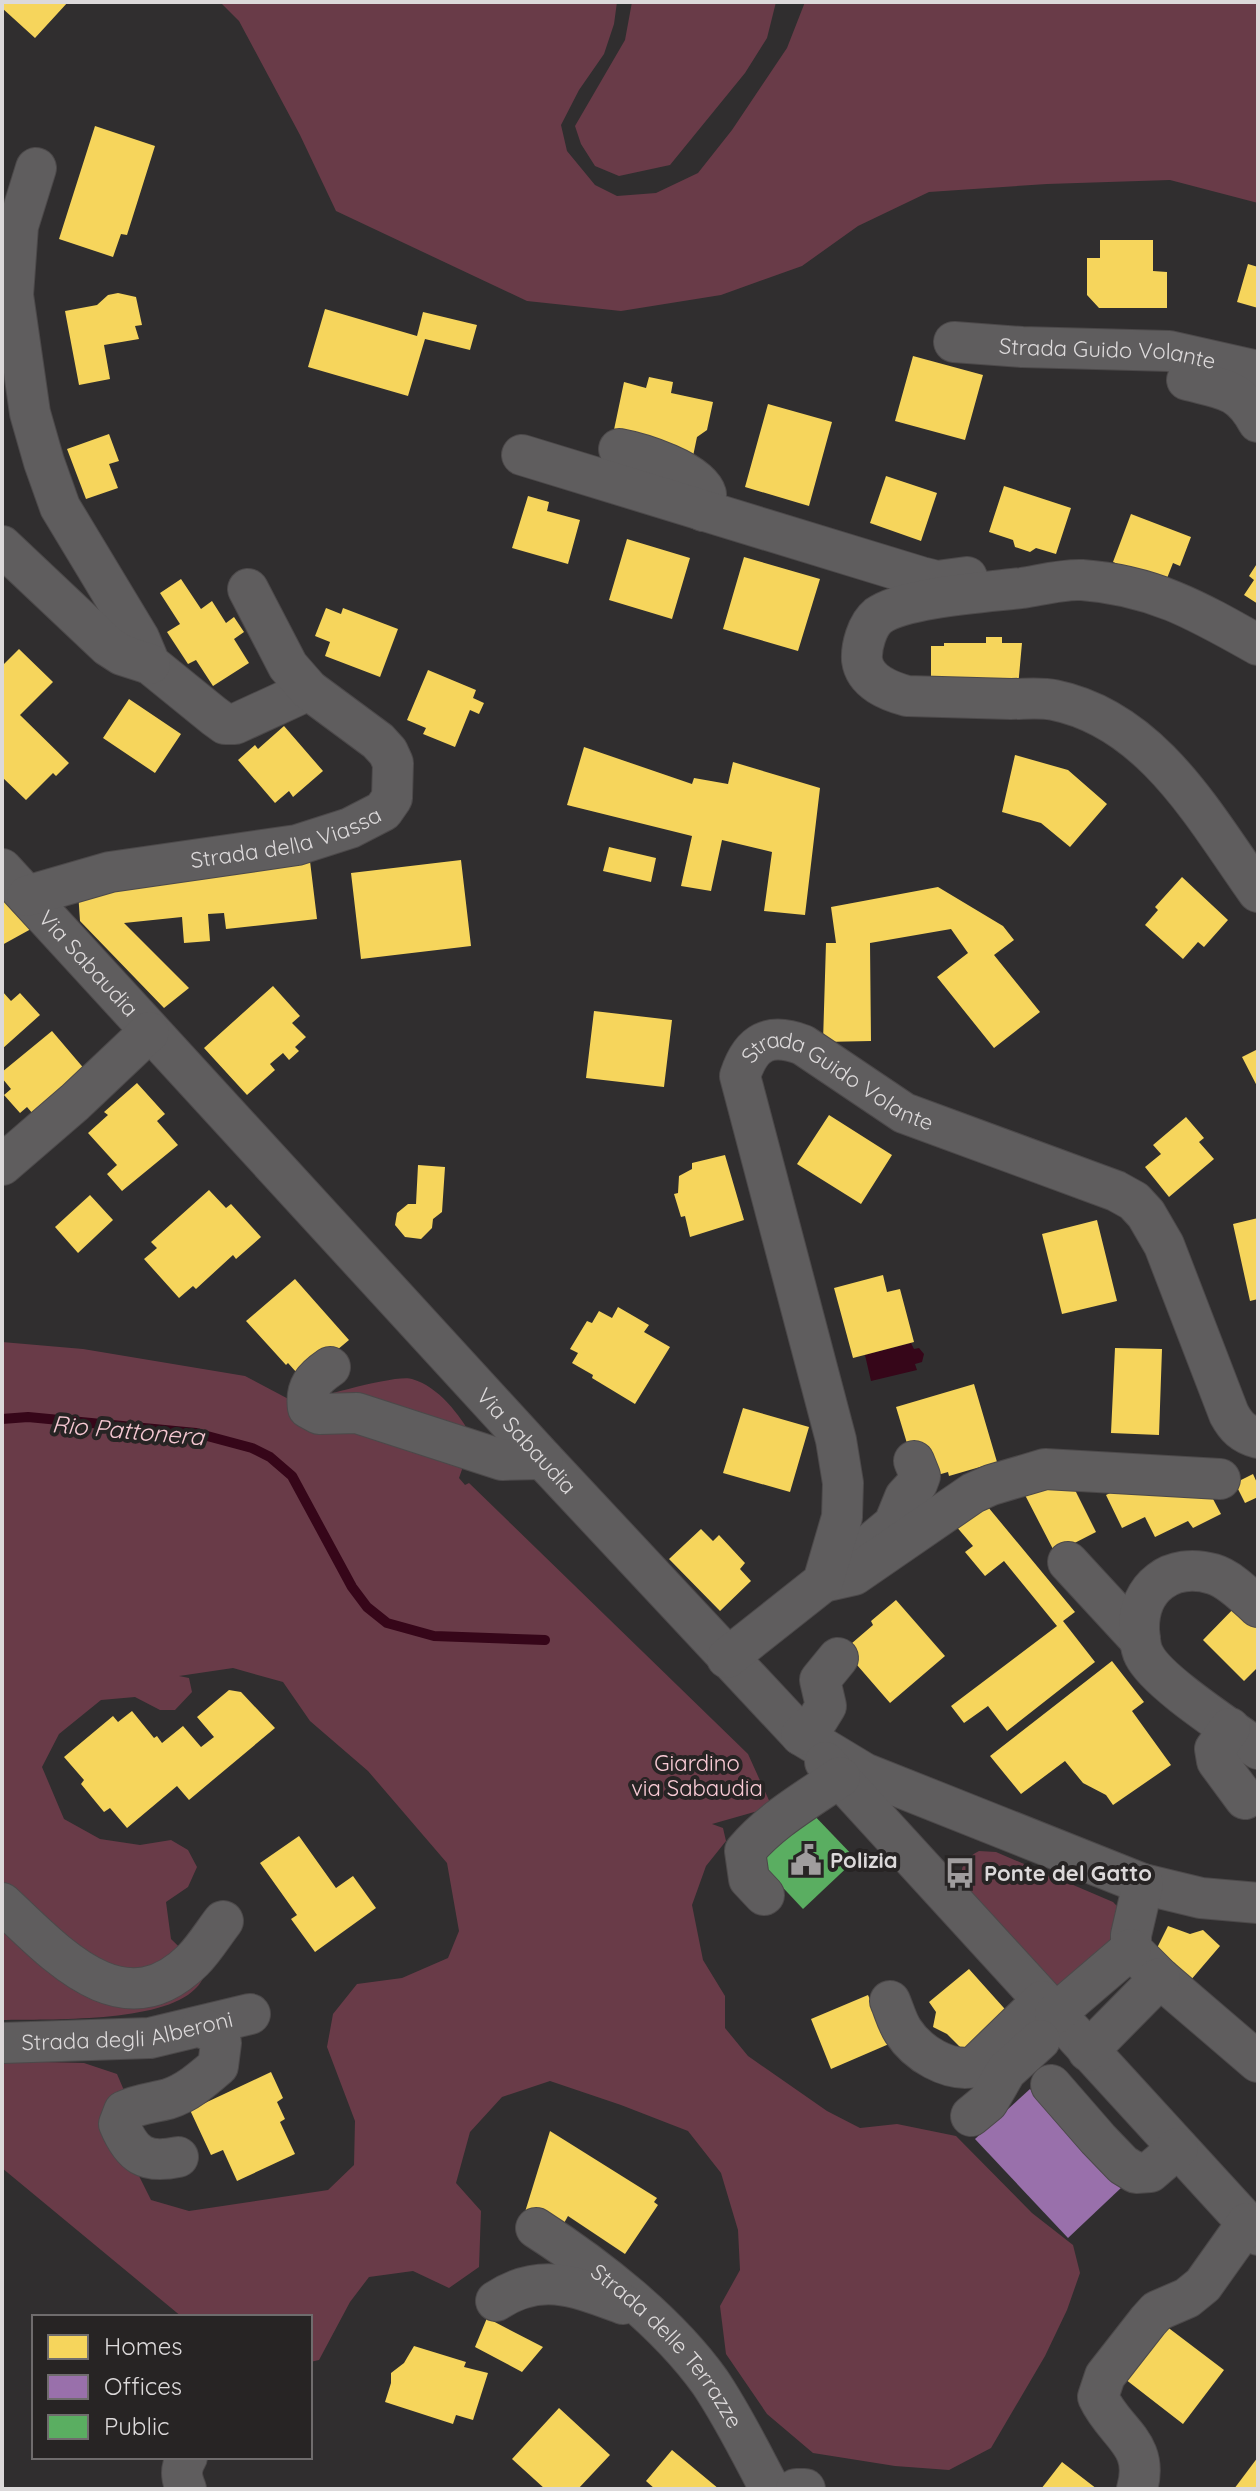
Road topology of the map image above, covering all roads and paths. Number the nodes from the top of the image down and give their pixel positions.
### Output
1 (36, 168) dead end
2 (954, 342) dead end
3 (1169, 351) junction
4 (1258, 371) edge
5 (1258, 422) edge
6 (619, 449) dead end
7 (522, 455) dead end
8 (703, 511) junction
9 (2, 546) edge
10 (1066, 582) junction
11 (248, 589) dead end
12 (1258, 645) edge
13 (150, 664) junction
14 (299, 678) junction
15 (388, 721) dead end
16 (15, 883) edge
17 (1258, 892) edge
18 (149, 1032) junction
19 (2, 1165) edge
20 (330, 1367) dead end
21 (1258, 1438) edge
22 (543, 1459) junction
23 (914, 1461) dead end
24 (1220, 1479) dead end
25 (1068, 1562) dead end
26 (823, 1582) junction
27 (1258, 1607) edge
28 (1140, 1640) junction
29 (727, 1658) junction
30 (838, 1658) dead end
31 (801, 1735) junction
32 (1244, 1738) edge
33 (840, 1777) junction
34 (1245, 1799) dead end
35 (1143, 1884) junction
36 (764, 1895) dead end
37 (2, 1903) edge
38 (1258, 1903) edge
39 (223, 1921) dead end
40 (1131, 1949) junction
41 (1160, 1978) junction
42 (890, 2001) dead end
43 (250, 2014) dead end
44 (1062, 2023) junction
45 (201, 2027) junction
46 (2, 2043) edge
47 (1258, 2062) edge
48 (1051, 2085) dead end
49 (971, 2116) dead end
50 (1178, 2148) junction
51 (178, 2157) dead end
52 (1253, 2229) edge
53 (555, 2230) dead end
54 (496, 2301) dead end
55 (658, 2324) junction
56 (186, 2459) edge
57 (186, 2489) edge
58 (770, 2489) edge
59 (796, 2489) edge
60 (805, 2489) edge
61 (1137, 2489) edge

1 - 13 street
2 - 3 street, Strada Guido Volante
3 - 4 street, Strada Guido Volante
3 - 5 street
6 - 8 street
7 - 8 street
8 - 10 street
9 - 13 street
10 - 12 street
10 - 17 street
11 - 14 street, Strada della Viassa
13 - 14 street
14 - 15 street
14 - 16 street, Strada della Viassa
16 - 18 street, Via Sabaudia
18 - 19 street
18 - 22 street, Via Sabaudia
20 - 22 street
21 - 26 street, Strada Guido Volante
22 - 29 street, Via Sabaudia
23 - 26 street
24 - 26 street
25 - 28 street
26 - 29 street
27 - 28 street
28 - 32 street
29 - 31 street, Via Sabaudia
30 - 31 street
31 - 33 street
31 - 35 street, Via Sabaudia
32 - 34 street
33 - 36 street
33 - 44 street
35 - 38 street, Via Sabaudia
35 - 40 street
37 - 39 street
40 - 41 street
40 - 44 street
41 - 44 street
41 - 47 street
42 - 44 street
43 - 45 street, Strada degli Alberoni
44 - 49 street
44 - 50 street
45 - 46 street, Strada degli Alberoni
45 - 51 street
48 - 50 street
50 - 52 street
52 - 61 street
53 - 55 street, Strada delle Terrazze
54 - 55 street
55 - 58 street, Strada delle Terrazze
56 - 57 street
59 - 60 street

